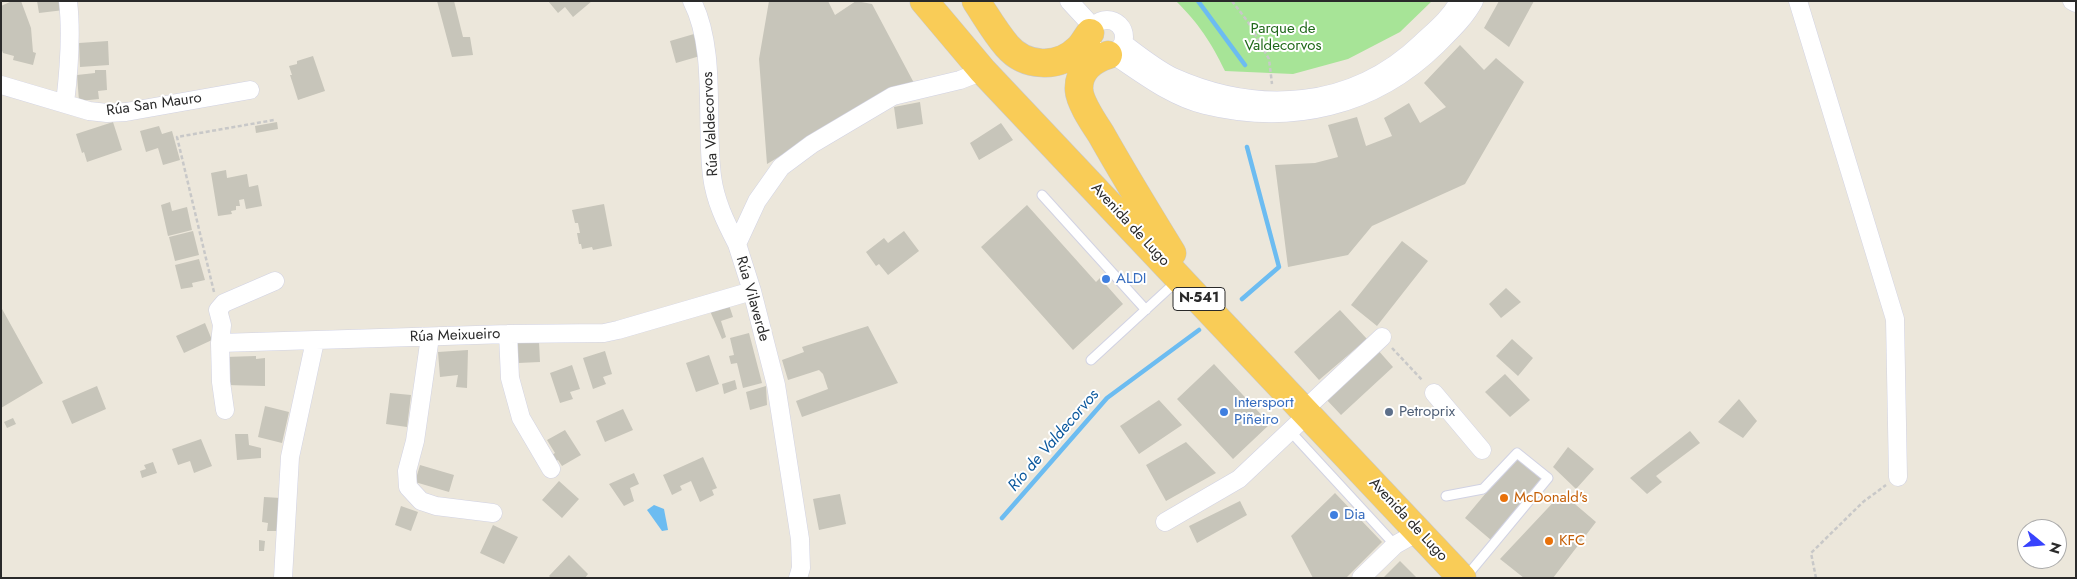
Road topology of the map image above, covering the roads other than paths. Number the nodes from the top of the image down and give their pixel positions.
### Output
1 (68, 1) edge
2 (692, 1) edge
3 (976, 1) edge
4 (1069, 1) edge
5 (1085, 1) edge
6 (1459, 1) edge
7 (1474, 1) edge
8 (1798, 1) edge
9 (2072, 1) edge
10 (2076, 3) edge
11 (925, 9) edge
12 (1095, 27) junction
13 (1114, 50) junction
14 (983, 71) junction
15 (1, 85) edge
16 (250, 90) dead end
17 (65, 103) junction
18 (1042, 195) dead end
19 (737, 244) junction
20 (1180, 279) junction
21 (275, 281) dead end
22 (752, 291) junction
23 (1205, 305) junction
24 (1146, 310) junction
25 (508, 334) junction
26 (430, 337) junction
27 (1382, 337) road end
28 (316, 341) junction
29 (220, 343) junction
30 (1091, 360) dead end
31 (1434, 393) road end
32 (225, 410) dead end
33 (1301, 419) junction
34 (1482, 450) dead end
35 (551, 469) dead end
36 (1898, 477) road end
37 (1446, 496) dead end
38 (493, 513) dead end
39 (1165, 522) dead end
40 (1418, 532) junction
41 (1395, 545) junction
42 (283, 578) edge
43 (798, 578) edge
44 (1361, 578) edge
45 (1463, 578) edge

1 - 17 street
2 - 19 street, Rúa Valdecorvos
3 - 12 highway
4 - 12 street
5 - 12 street
6 - 13 street
7 - 13 street
8 - 36 street
9 - 10 street
11 - 14 highway, Avenida de Lugo / N-541
12 - 13 street
12 - 13 street
13 - 23 highway
14 - 19 street, Rúa Vilaverde
14 - 20 highway, Avenida de Lugo / N-541
15 - 17 street, Rúa San Mauro
16 - 17 street, Rúa San Mauro
18 - 24 lane
19 - 22 street, Rúa Vilaverde
20 - 23 highway, Avenida de Lugo / N-541
20 - 24 lane
21 - 29 street
22 - 25 street, Rúa Meixueiro
22 - 43 street, Rúa Vilaverde
23 - 33 highway, Avenida de Lugo / N-541
24 - 30 lane
25 - 26 street, Rúa Meixueiro
25 - 35 street
26 - 28 street, Rúa Meixueiro
26 - 38 street
27 - 33 street
28 - 29 street, Rúa Meixueiro
28 - 42 street
29 - 32 street
31 - 34 street
33 - 39 street
33 - 40 highway, Avenida de Lugo / N-541
33 - 41 lane, Avenida de Lugo
37 - 45 lane
40 - 41 street
40 - 45 highway, Avenida de Lugo / N-541
41 - 44 street

